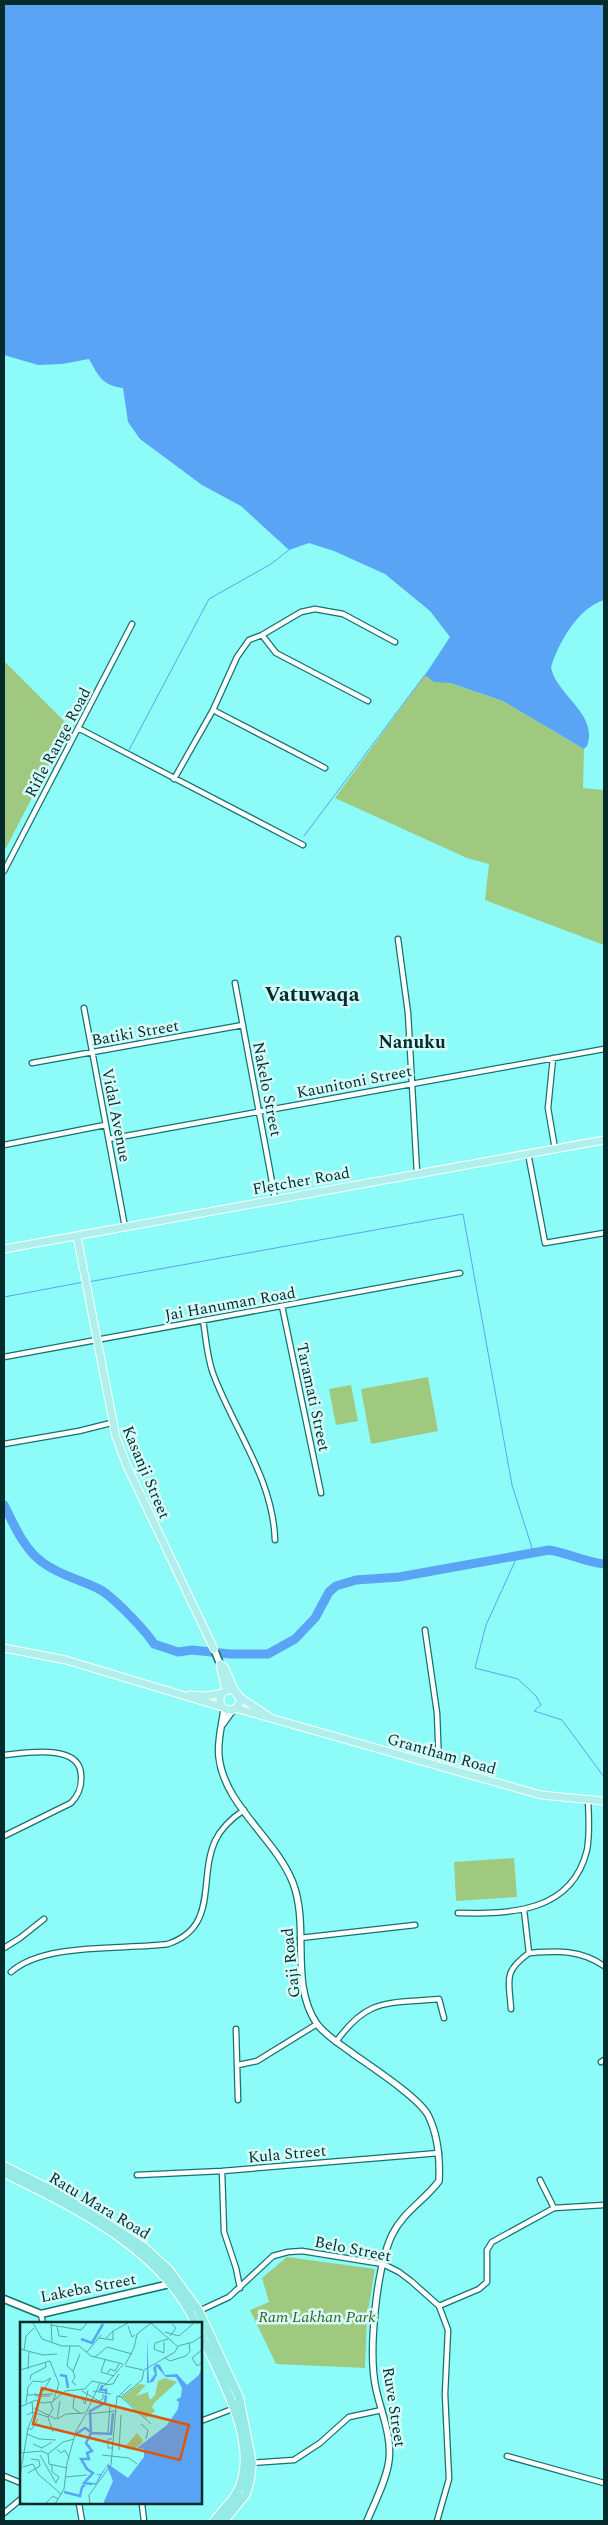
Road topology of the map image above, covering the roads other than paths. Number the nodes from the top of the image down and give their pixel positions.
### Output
1 (132, 624) dead end
2 (262, 635) junction
3 (395, 642) dead end
4 (368, 701) dead end
5 (214, 710) junction
6 (78, 728) junction
7 (325, 768) dead end
8 (174, 780) junction
9 (303, 845) dead end
10 (4, 871) edge
11 (398, 939) dead end
12 (235, 983) dead end
13 (84, 1008) dead end
14 (243, 1025) junction
15 (604, 1049) edge
16 (93, 1053) junction
17 (553, 1058) junction
18 (32, 1063) dead end
19 (412, 1083) junction
20 (260, 1112) junction
21 (106, 1125) junction
22 (109, 1139) junction
23 (604, 1140) edge
24 (4, 1145) edge
25 (555, 1149) junction
26 (528, 1153) junction
27 (417, 1173) junction
28 (275, 1198) junction
29 (125, 1227) junction
30 (604, 1233) edge
31 (76, 1236) junction
32 (4, 1249) edge
33 (460, 1273) dead end
34 (282, 1306) junction
35 (203, 1320) junction
36 (96, 1341) junction
37 (4, 1357) edge
38 (111, 1423) junction
39 (4, 1444) edge
40 (321, 1493) dead end
41 (275, 1540) dead end
42 (425, 1630) dead end
43 (4, 1648) edge
44 (214, 1649) joint
45 (219, 1661) junction
46 (225, 1692) junction
47 (187, 1695) junction
48 (238, 1695) junction
49 (223, 1708) junction
50 (234, 1709) junction
51 (274, 1720) junction
52 (222, 1725) junction
53 (4, 1754) edge
54 (439, 1767) junction
55 (588, 1800) junction
56 (604, 1801) edge
57 (244, 1810) junction
58 (4, 1836) edge
59 (524, 1910) junction
60 (458, 1913) dead end
61 (44, 1919) dead end
62 (415, 1925) dead end
63 (300, 1938) junction
64 (4, 1948) edge
65 (528, 1953) junction
66 (604, 1966) edge
67 (11, 1972) dead end
68 (511, 2009) dead end
69 (444, 2018) dead end
70 (317, 2024) junction
71 (236, 2029) dead end
72 (336, 2042) junction
73 (238, 2065) junction
74 (238, 2100) dead end
75 (438, 2153) junction
76 (4, 2166) edge
77 (222, 2171) junction
78 (4, 2173) edge
79 (137, 2175) dead end
80 (540, 2180) dead end
81 (604, 2205) edge
82 (554, 2208) junction
83 (383, 2264) junction
84 (175, 2283) junction
85 (240, 2288) junction
86 (4, 2299) edge
87 (438, 2306) junction
88 (196, 2313) junction
89 (41, 2314) junction
90 (43, 2322) edge
91 (196, 2322) edge
92 (201, 2322) edge
93 (202, 2325) edge
94 (202, 2337) edge
95 (235, 2408) junction
96 (382, 2410) junction
97 (202, 2421) edge
98 (507, 2456) dead end
99 (252, 2463) junction
100 (4, 2476) edge
101 (20, 2483) edge
102 (604, 2483) edge
103 (20, 2500) edge
104 (79, 2505) edge
105 (142, 2505) edge
106 (4, 2513) edge
107 (82, 2521) edge
108 (144, 2521) edge
109 (214, 2521) edge
110 (224, 2521) edge
111 (367, 2521) edge
112 (437, 2521) edge

1 - 6 street, Rifle Range Road
2 - 3 street
2 - 4 street
2 - 5 street
5 - 7 street
5 - 8 street
6 - 8 street
6 - 10 street, Rifle Range Road
8 - 9 street
11 - 19 street
12 - 14 street, Nakelo Street
13 - 16 street, Vidal Avenue
14 - 16 street, Batiki Street
14 - 20 street, Nakelo Street
15 - 17 street, Kaunitoni Street
16 - 18 street, Batiki Street
16 - 21 street, Vidal Avenue
17 - 19 street, Kaunitoni Street
17 - 25 street
19 - 20 street, Kaunitoni Street
19 - 27 street
20 - 22 street, Kaunitoni Street
20 - 28 street, Nakelo Street
21 - 22 street, Vidal Avenue
21 - 24 street
22 - 29 street, Vidal Avenue
23 - 25 main road, Fletcher Road
25 - 26 main road, Fletcher Road
26 - 27 main road, Fletcher Road
26 - 30 street
27 - 28 main road, Fletcher Road
28 - 29 main road, Fletcher Road
29 - 31 main road, Fletcher Road
31 - 32 main road, Fletcher Road
31 - 36 main road, Kasanji Street
33 - 34 street, Jai Hanuman Road
34 - 35 street, Jai Hanuman Road
34 - 40 street, Taramati Street
35 - 36 street, Jai Hanuman Road
35 - 41 street
36 - 37 street, Jai Hanuman Road
36 - 38 main road, Kasanji Street
38 - 39 street
38 - 44 main road, Kasanji Street
42 - 54 street
43 - 47 main road
44 - 45 main road, Kasanji Street
45 - 46 main road, Kasanji Street
45 - 48 main road, Kasanji Street
46 - 47 main road
46 - 48 main road
46 - 49 main road
47 - 49 main road
48 - 50 main road
48 - 51 main road, Grantham Road
49 - 50 main road
49 - 52 street, Gaji Road
50 - 51 main road, Grantham Road
50 - 52 street, Gaji Road
51 - 54 main road, Grantham Road
52 - 57 street, Gaji Road
53 - 58 street
54 - 55 main road, Grantham Road
55 - 56 main road, Grantham Road
55 - 59 street
57 - 63 street, Gaji Road
57 - 67 street
59 - 60 street
59 - 65 street
61 - 64 street
62 - 63 street
63 - 70 street, Gaji Road
65 - 66 street
65 - 68 street
69 - 72 street
70 - 72 street, Gaji Road
70 - 73 street
71 - 73 street
72 - 75 street, Gaji Road
73 - 74 street
75 - 77 street, Kula Street
75 - 83 street, Gaji Road
76 - 84 highway, Ratu Mara Road
77 - 79 street, Kula Street
77 - 85 street
78 - 84 highway, Ratu Mara Road
80 - 82 street
81 - 82 street
82 - 87 street
83 - 85 street, Belo Street
83 - 87 street, Belo Street
83 - 96 street, Ruve Street
84 - 88 highway, Ratu Mara Road
84 - 89 main road, Lakeba Street
85 - 88 street, Belo Street
86 - 89 main road, Lakeba Street
87 - 112 street, Belo Street
88 - 91 highway, Ratu Mara Road
88 - 92 highway, Ratu Mara Road
89 - 90 street
93 - 99 highway, Ratu Mara Road
94 - 95 highway
95 - 97 street
95 - 109 highway
96 - 99 street
96 - 111 street, Ruve Street
98 - 102 street
99 - 110 highway, Ratu Mara Road
100 - 101 street
103 - 106 street
104 - 107 street
105 - 108 street

